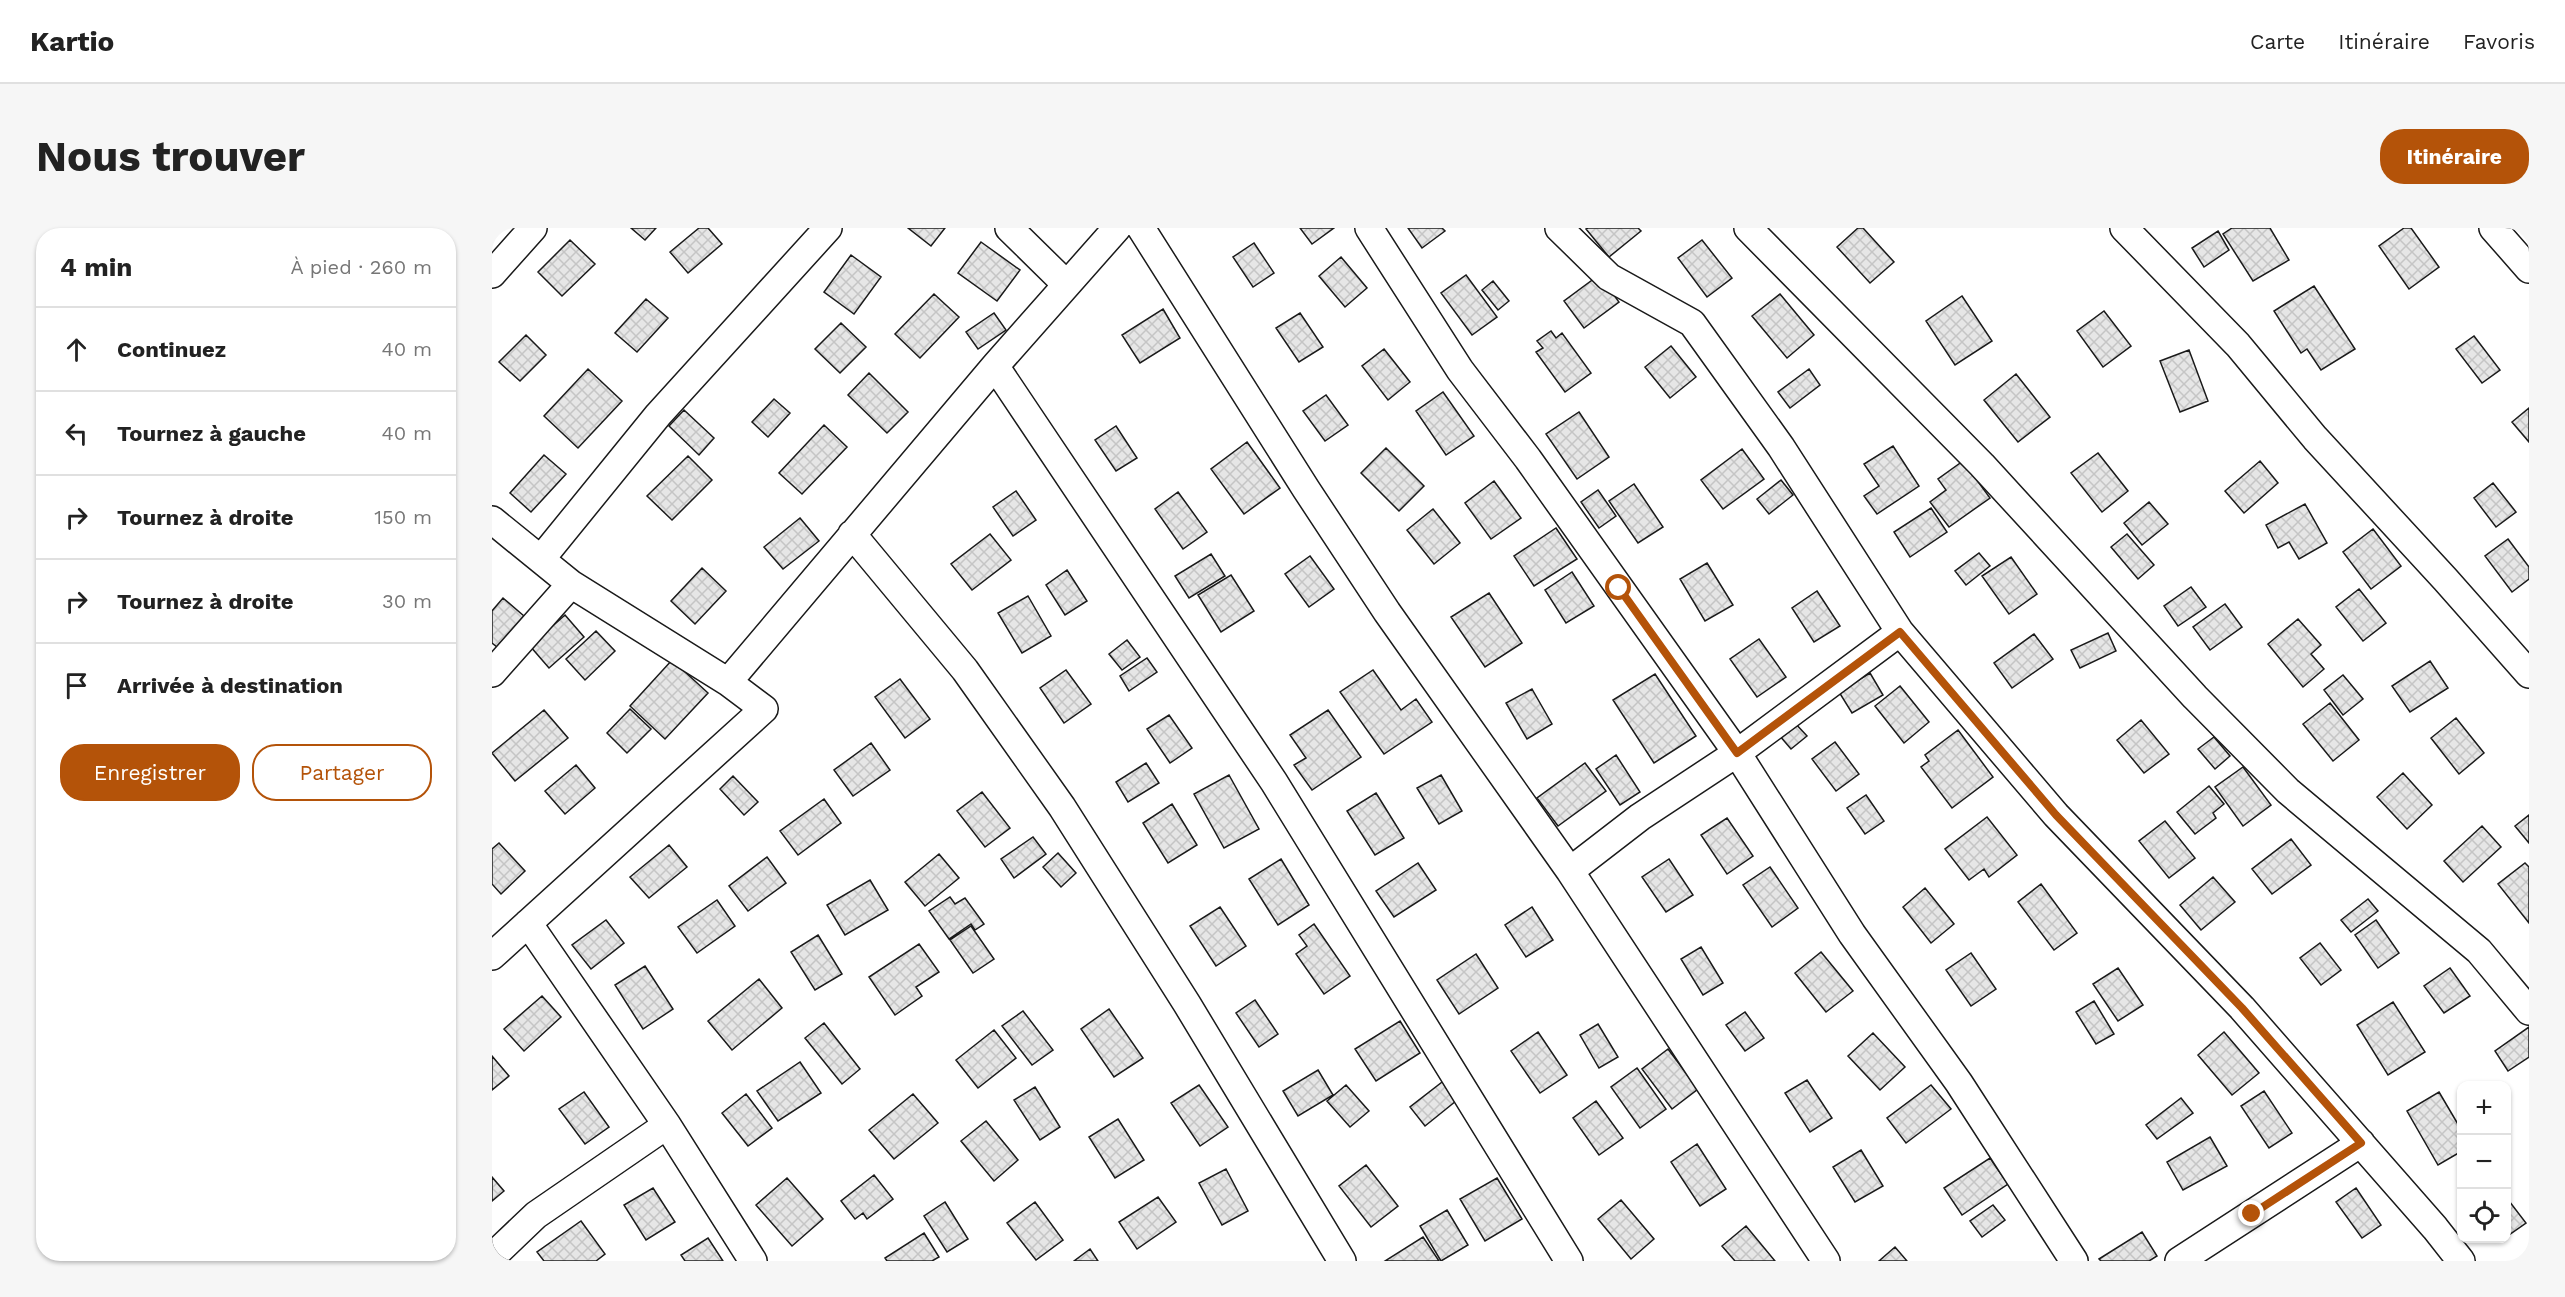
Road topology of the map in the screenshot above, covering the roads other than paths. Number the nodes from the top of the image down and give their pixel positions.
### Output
1 (533, 228) edge
2 (828, 228) edge
3 (1009, 228) edge
4 (1117, 228) edge
5 (1141, 228) edge
6 (1369, 228) edge
7 (1558, 228) edge
8 (1748, 228) edge
9 (2124, 228) edge
10 (2493, 228) edge
11 (2529, 269) edge
12 (492, 274) edge
13 (1066, 284) junction
14 (995, 366) junction
15 (492, 520) edge
16 (852, 534) junction
17 (541, 559) junction
18 (571, 584) junction
19 (1900, 632) junction
20 (492, 673) edge
21 (2529, 674) edge
22 (728, 682) junction
23 (1737, 753) junction
24 (1570, 871) junction
25 (528, 923) junction
26 (492, 956) edge
27 (2529, 1011) edge
28 (667, 1125) junction
29 (2361, 1143) junction
30 (492, 1257) edge
31 (753, 1261) edge
32 (1342, 1261) edge
33 (1569, 1261) edge
34 (1826, 1261) edge
35 (2074, 1261) edge
36 (2179, 1261) edge
37 (2461, 1261) edge

1 - 12 street
2 - 17 street
3 - 13 street
4 - 13 street
5 - 24 street
6 - 23 street
7 - 19 street
8 - 27 street
9 - 21 street
10 - 11 street
13 - 14 street
14 - 16 street
14 - 33 street
15 - 17 street
16 - 22 street
16 - 32 street
17 - 18 street
18 - 20 street
18 - 22 street
19 - 23 street
19 - 29 street
22 - 25 street
23 - 24 street
23 - 35 street
24 - 34 street
25 - 26 street
25 - 28 street
28 - 30 street
28 - 31 street
29 - 36 street
29 - 37 street

